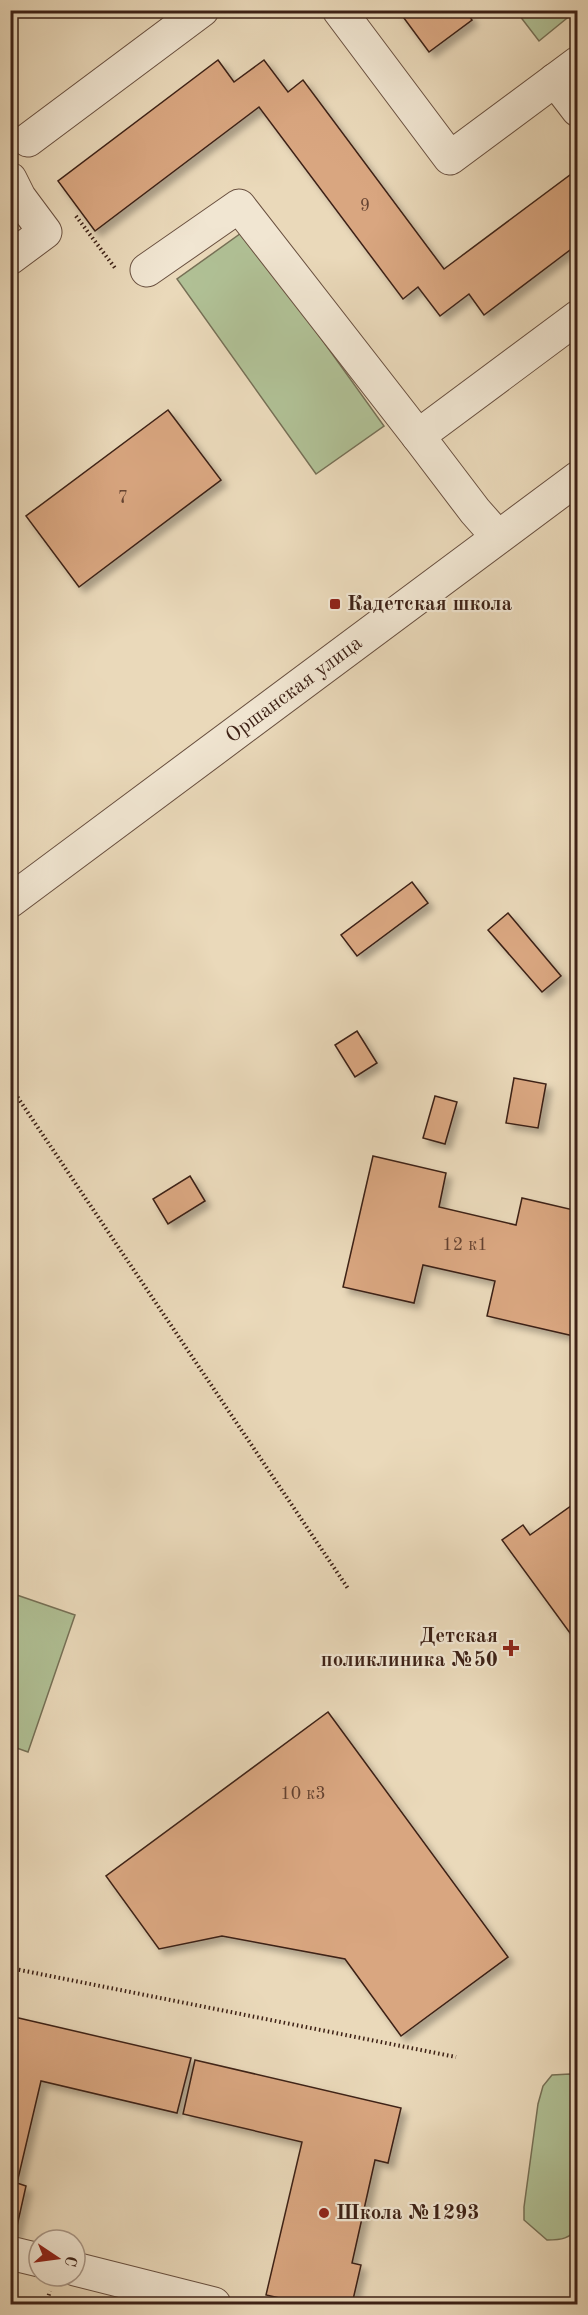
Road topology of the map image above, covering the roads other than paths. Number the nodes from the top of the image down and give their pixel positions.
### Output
1 (202, 10) edge
2 (339, 10) edge
3 (566, 71) edge
4 (578, 110) edge
5 (27, 140) dead end
6 (10, 179) edge
7 (10, 258) edge
8 (147, 270) road end
9 (578, 316) edge
10 (418, 436) junction
11 (578, 478) edge
12 (498, 537) junction
13 (10, 902) edge
14 (10, 2253) edge
15 (27, 2257) edge
16 (87, 2272) edge
17 (214, 2304) edge

1 - 5 street
2 - 3 street
3 - 4 street
6 - 7 street
8 - 10 street
9 - 10 street
10 - 12 street
11 - 12 street, Оршанская улица
12 - 13 street, Оршанская улица
14 - 15 street
16 - 17 street

